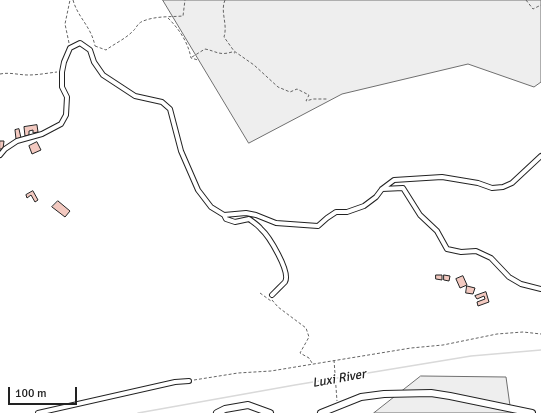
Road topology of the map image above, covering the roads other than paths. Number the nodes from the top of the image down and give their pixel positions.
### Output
1 (0, 155) edge
2 (541, 156) edge
3 (382, 190) junction
4 (224, 215) junction
5 (541, 289) edge
6 (272, 295) road end
7 (189, 381) road end
8 (38, 413) edge
9 (217, 413) edge
10 (270, 413) edge
11 (321, 413) edge
12 (532, 413) edge

1 - 4 street
2 - 3 street
3 - 4 street
3 - 5 street
4 - 6 street
7 - 8 street
9 - 10 street
11 - 12 street

